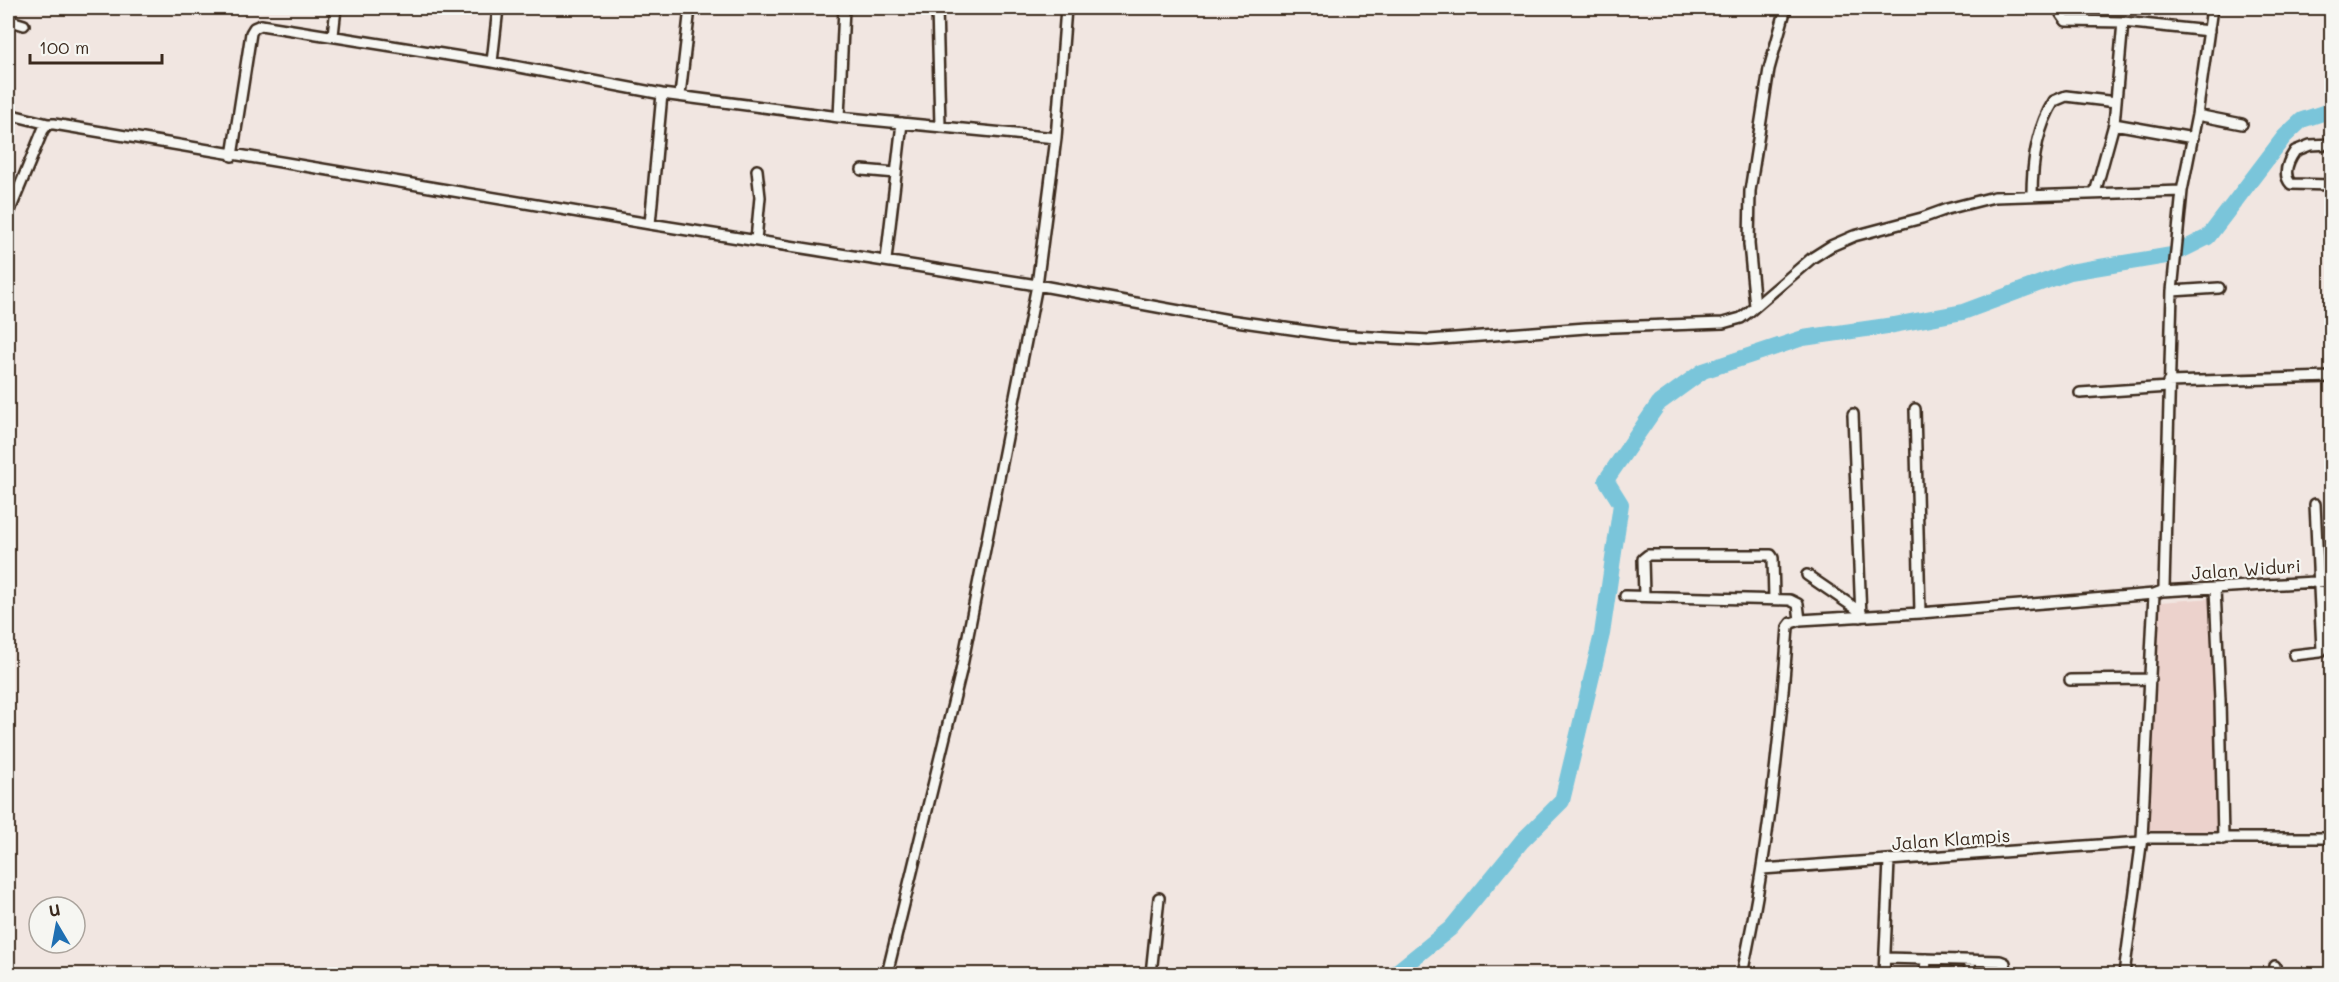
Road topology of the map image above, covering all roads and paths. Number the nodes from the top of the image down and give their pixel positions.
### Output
1 (336, 8) edge
2 (498, 8) edge
3 (690, 8) edge
4 (844, 8) edge
5 (938, 8) edge
6 (1066, 8) edge
7 (1786, 8) edge
8 (2061, 8) edge
9 (2212, 8) edge
10 (8, 20) edge
11 (2123, 22) junction
12 (24, 25) dead end
13 (2209, 31) junction
14 (333, 35) junction
15 (492, 62) junction
16 (662, 94) junction
17 (680, 95) junction
18 (2116, 102) junction
19 (8, 114) edge
20 (2197, 116) junction
21 (839, 117) junction
22 (902, 123) junction
23 (48, 124) junction
24 (2114, 124) junction
25 (2242, 124) dead end
26 (940, 126) junction
27 (1056, 138) junction
28 (2193, 138) junction
29 (2331, 144) edge
30 (232, 156) junction
31 (757, 170) dead end
32 (862, 170) dead end
33 (896, 173) junction
34 (2331, 185) edge
35 (2182, 191) junction
36 (2095, 193) junction
37 (2032, 195) junction
38 (8, 215) edge
39 (650, 224) junction
40 (756, 240) junction
41 (886, 260) junction
42 (1037, 285) junction
43 (2219, 288) dead end
44 (2172, 291) junction
45 (1755, 306) junction
46 (2331, 376) edge
47 (2168, 385) junction
48 (2080, 393) dead end
49 (1915, 409) dead end
50 (1852, 414) dead end
51 (2315, 504) dead end
52 (1807, 575) dead end
53 (2320, 581) junction
54 (2331, 581) edge
55 (2215, 589) junction
56 (2158, 592) junction
57 (1625, 596) dead end
58 (1644, 596) junction
59 (1774, 598) junction
60 (1920, 613) junction
61 (1861, 615) junction
62 (1800, 620) junction
63 (2294, 655) dead end
64 (2151, 679) junction
65 (2070, 680) dead end
66 (2331, 838) edge
67 (2223, 839) junction
68 (2142, 840) junction
69 (1889, 861) junction
70 (1762, 869) junction
71 (1159, 898) dead end
72 (1885, 957) junction
73 (1926, 959) junction
74 (1971, 961) junction
75 (887, 975) edge
76 (1151, 975) edge
77 (1742, 975) edge
78 (1884, 975) edge
79 (1925, 975) edge
80 (1969, 975) edge
81 (2006, 975) edge
82 (2124, 975) edge

1 - 14 street
2 - 15 street
3 - 17 street
4 - 21 street
5 - 26 street
6 - 27 street
7 - 45 street
8 - 11 street
9 - 13 street
10 - 12 street
11 - 13 street
11 - 18 street
13 - 20 street
14 - 15 street
14 - 30 street
15 - 16 street
16 - 17 street
16 - 39 street
17 - 21 street
18 - 24 street
18 - 37 street
19 - 23 street
20 - 25 street
20 - 28 street
21 - 22 street
22 - 26 street
22 - 33 street
23 - 30 street
23 - 38 street
24 - 28 street
24 - 36 street
26 - 27 street
27 - 42 street
28 - 35 street
29 - 34 street
30 - 39 street
31 - 40 street
32 - 33 street
33 - 41 street
35 - 36 street
35 - 44 street
36 - 37 street
37 - 45 street
39 - 40 street
40 - 41 street
41 - 42 street
42 - 45 street
42 - 75 street
43 - 44 street
44 - 47 street
46 - 47 street
47 - 48 street
47 - 56 street
49 - 60 street
50 - 61 street
51 - 53 street
52 - 61 street
53 - 54 street, Jalan Widuri
53 - 55 street, Jalan Widuri
53 - 63 street
55 - 56 street, Jalan Widuri
55 - 67 street
56 - 60 street, Jalan Widuri
56 - 64 street
57 - 58 street
58 - 59 street
58 - 59 street
59 - 62 street
60 - 61 street, Jalan Widuri
61 - 62 street, Jalan Widuri
62 - 70 street
64 - 65 street
64 - 68 street
66 - 67 street, Jalan Klampis
67 - 68 street, Jalan Klampis
68 - 69 street, Jalan Klampis
68 - 82 street
69 - 70 street, Jalan Klampis
69 - 72 street
70 - 77 street
71 - 76 street
72 - 73 street
72 - 78 street
73 - 74 street
73 - 79 street
74 - 80 street
74 - 81 street

